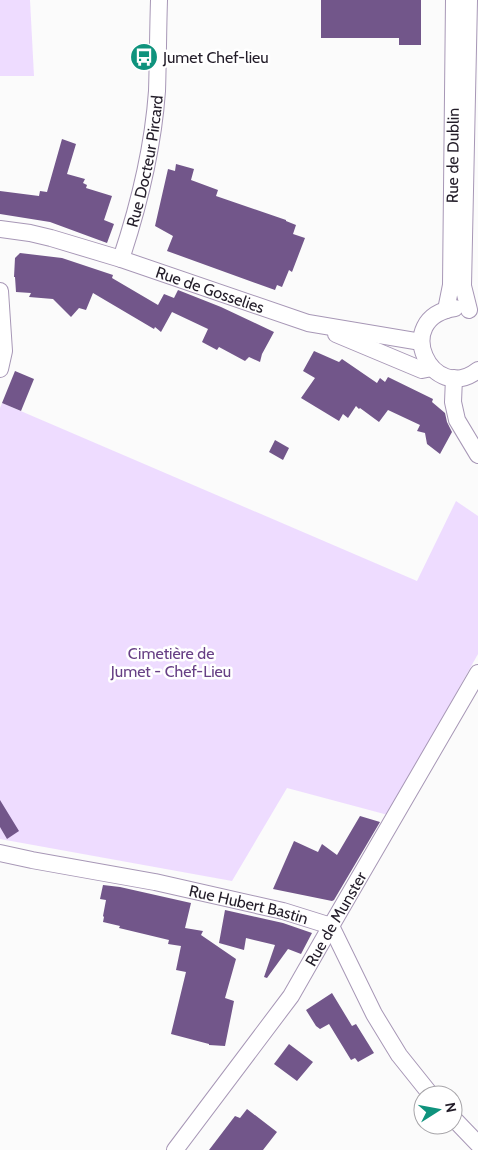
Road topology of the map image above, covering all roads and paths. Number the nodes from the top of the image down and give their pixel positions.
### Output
1 (159, 0) edge
2 (454, 0) edge
3 (469, 0) edge
4 (0, 229) edge
5 (121, 258) junction
6 (0, 291) edge
7 (446, 310) junction
8 (473, 313) edge
9 (308, 323) junction
10 (421, 342) junction
11 (432, 368) junction
12 (0, 369) edge
13 (478, 370) edge
14 (454, 378) junction
15 (478, 455) edge
16 (478, 673) edge
17 (0, 853) edge
18 (330, 926) junction
19 (423, 1085) edge
20 (463, 1128) edge
21 (478, 1144) edge
22 (175, 1150) edge

1 - 5 street, Rue Docteur Pircard
2 - 7 street, Rue de Dublin
3 - 8 street, Rue de Dublin
4 - 5 street, Rue de Gosselies
5 - 9 street, Rue de Gosselies
6 - 12 street
7 - 8 street
7 - 10 street
9 - 10 street, Rue de Gosselies
9 - 11 street
10 - 11 street
11 - 14 street
13 - 14 street
14 - 15 street
16 - 18 street, Rue de Munster
17 - 18 street, Rue Hubert Bastin
18 - 19 street
18 - 22 street, Rue de Munster
20 - 21 street

